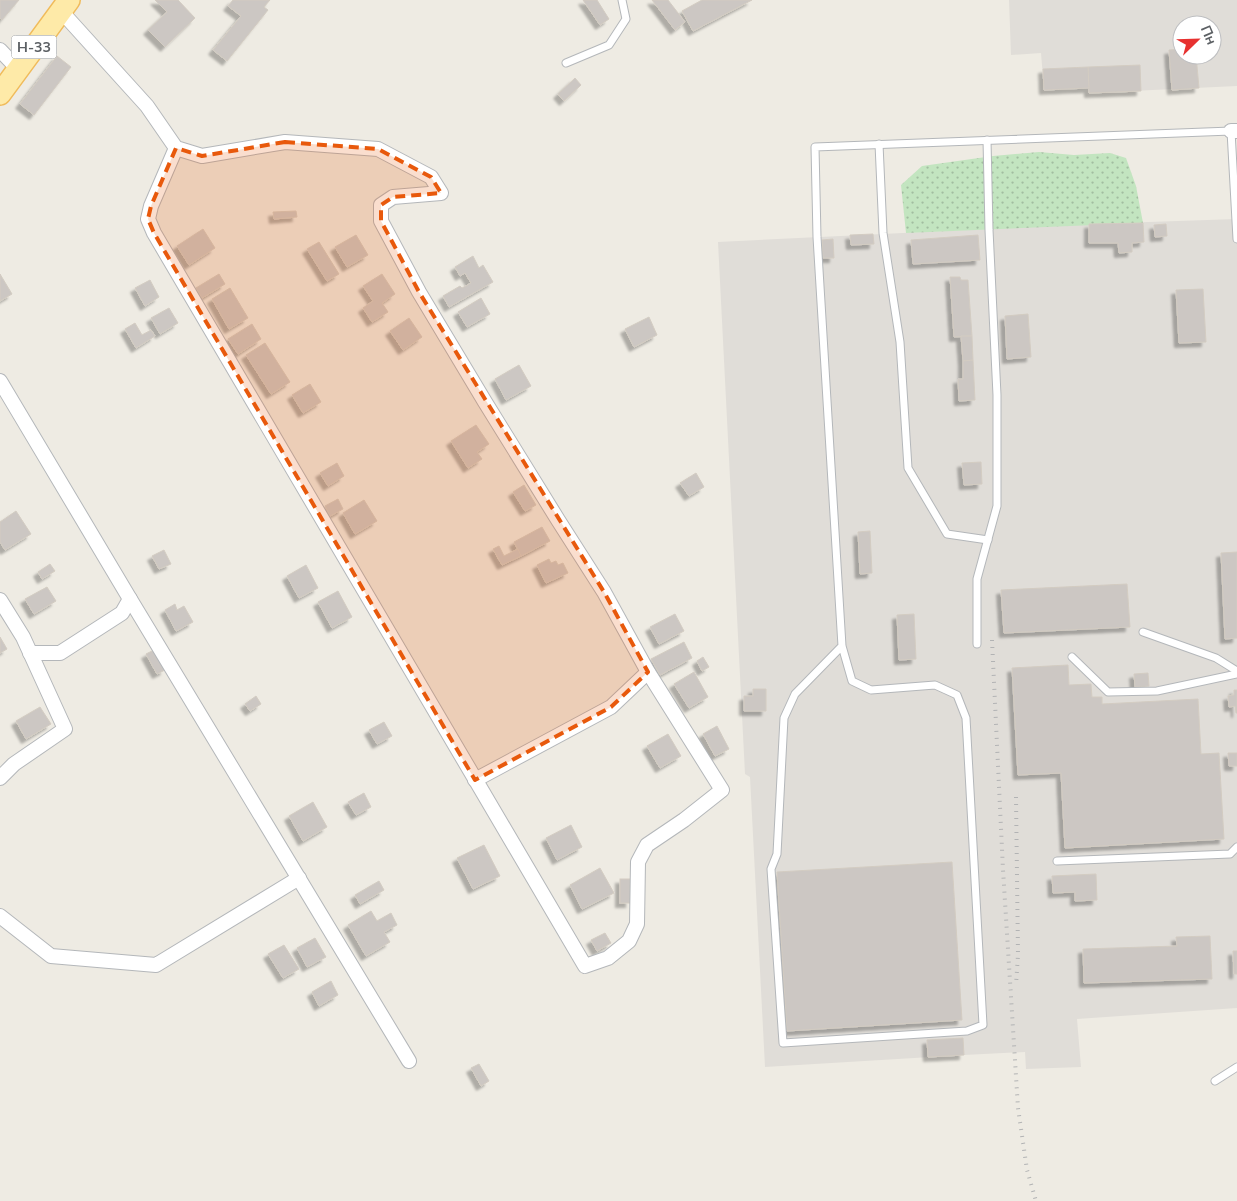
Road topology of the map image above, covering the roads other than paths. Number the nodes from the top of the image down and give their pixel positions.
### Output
1 (622, 0) edge
2 (65, 5) edge
3 (0, 50) edge
4 (566, 63) dead end
5 (18, 69) junction
6 (0, 94) edge
7 (1234, 131) edge
8 (987, 140) junction
9 (879, 144) junction
10 (176, 148) junction
11 (1237, 240) edge
12 (0, 380) edge
13 (988, 540) junction
14 (130, 599) junction
15 (0, 600) edge
16 (1143, 632) dead end
17 (977, 644) dead end
18 (842, 646) junction
19 (30, 653) junction
20 (1072, 656) dead end
21 (648, 672) junction
22 (1237, 672) edge
23 (0, 778) edge
24 (475, 780) junction
25 (1237, 847) edge
26 (1057, 862) dead end
27 (299, 878) junction
28 (0, 916) edge
29 (409, 1061) dead end
30 (1237, 1067) edge
31 (1216, 1081) dead end

1 - 4 lane
2 - 5 main road, Н-33
2 - 10 street
3 - 5 street
5 - 6 main road, Н-33
7 - 8 lane
7 - 11 lane
8 - 9 lane
8 - 13 lane
9 - 13 lane
9 - 18 lane
10 - 21 street
10 - 24 street
12 - 14 street
13 - 17 lane
14 - 19 street
14 - 27 street
15 - 19 street
16 - 22 lane
18 - 18 lane
19 - 23 street
20 - 22 lane
21 - 24 street
21 - 24 street
25 - 26 lane
27 - 28 street
27 - 29 street
30 - 31 lane

